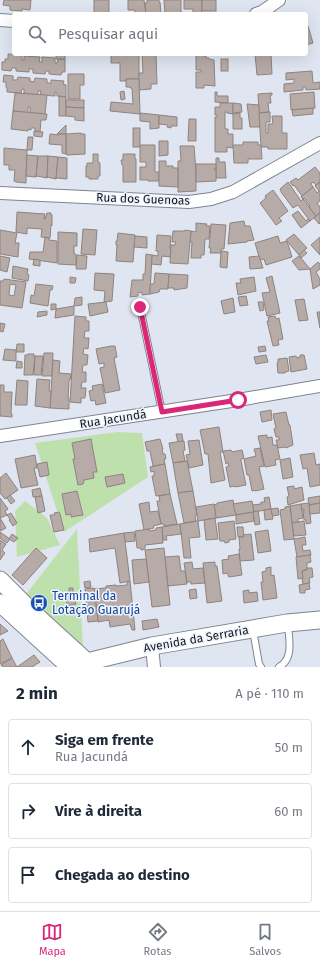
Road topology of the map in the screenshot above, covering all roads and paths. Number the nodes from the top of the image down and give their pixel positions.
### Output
1 (278, 0) edge
2 (262, 12) edge
3 (0, 20) edge
4 (12, 21) edge
5 (320, 143) edge
6 (0, 193) edge
7 (140, 307) dead end
8 (320, 386) edge
9 (162, 412) junction
10 (1, 438) edge
11 (0, 580) edge
12 (0, 603) edge
13 (320, 620) edge
14 (287, 623) junction
15 (253, 629) junction
16 (152, 646) junction
17 (81, 665) edge
18 (70, 667) edge
19 (154, 667) edge
20 (262, 667) edge
21 (279, 667) edge

1 - 2 street
3 - 4 street
5 - 6 street, Rua dos Guenoas
7 - 9 lane
8 - 9 street, Rua Jacundá
9 - 10 street, Rua Jacundá
11 - 17 main road
12 - 18 main road
13 - 14 main road, Avenida da Serraria
14 - 15 main road, Avenida da Serraria
14 - 21 lane
15 - 16 main road, Avenida da Serraria
15 - 20 lane
16 - 17 main road, Avenida da Serraria
16 - 19 street

